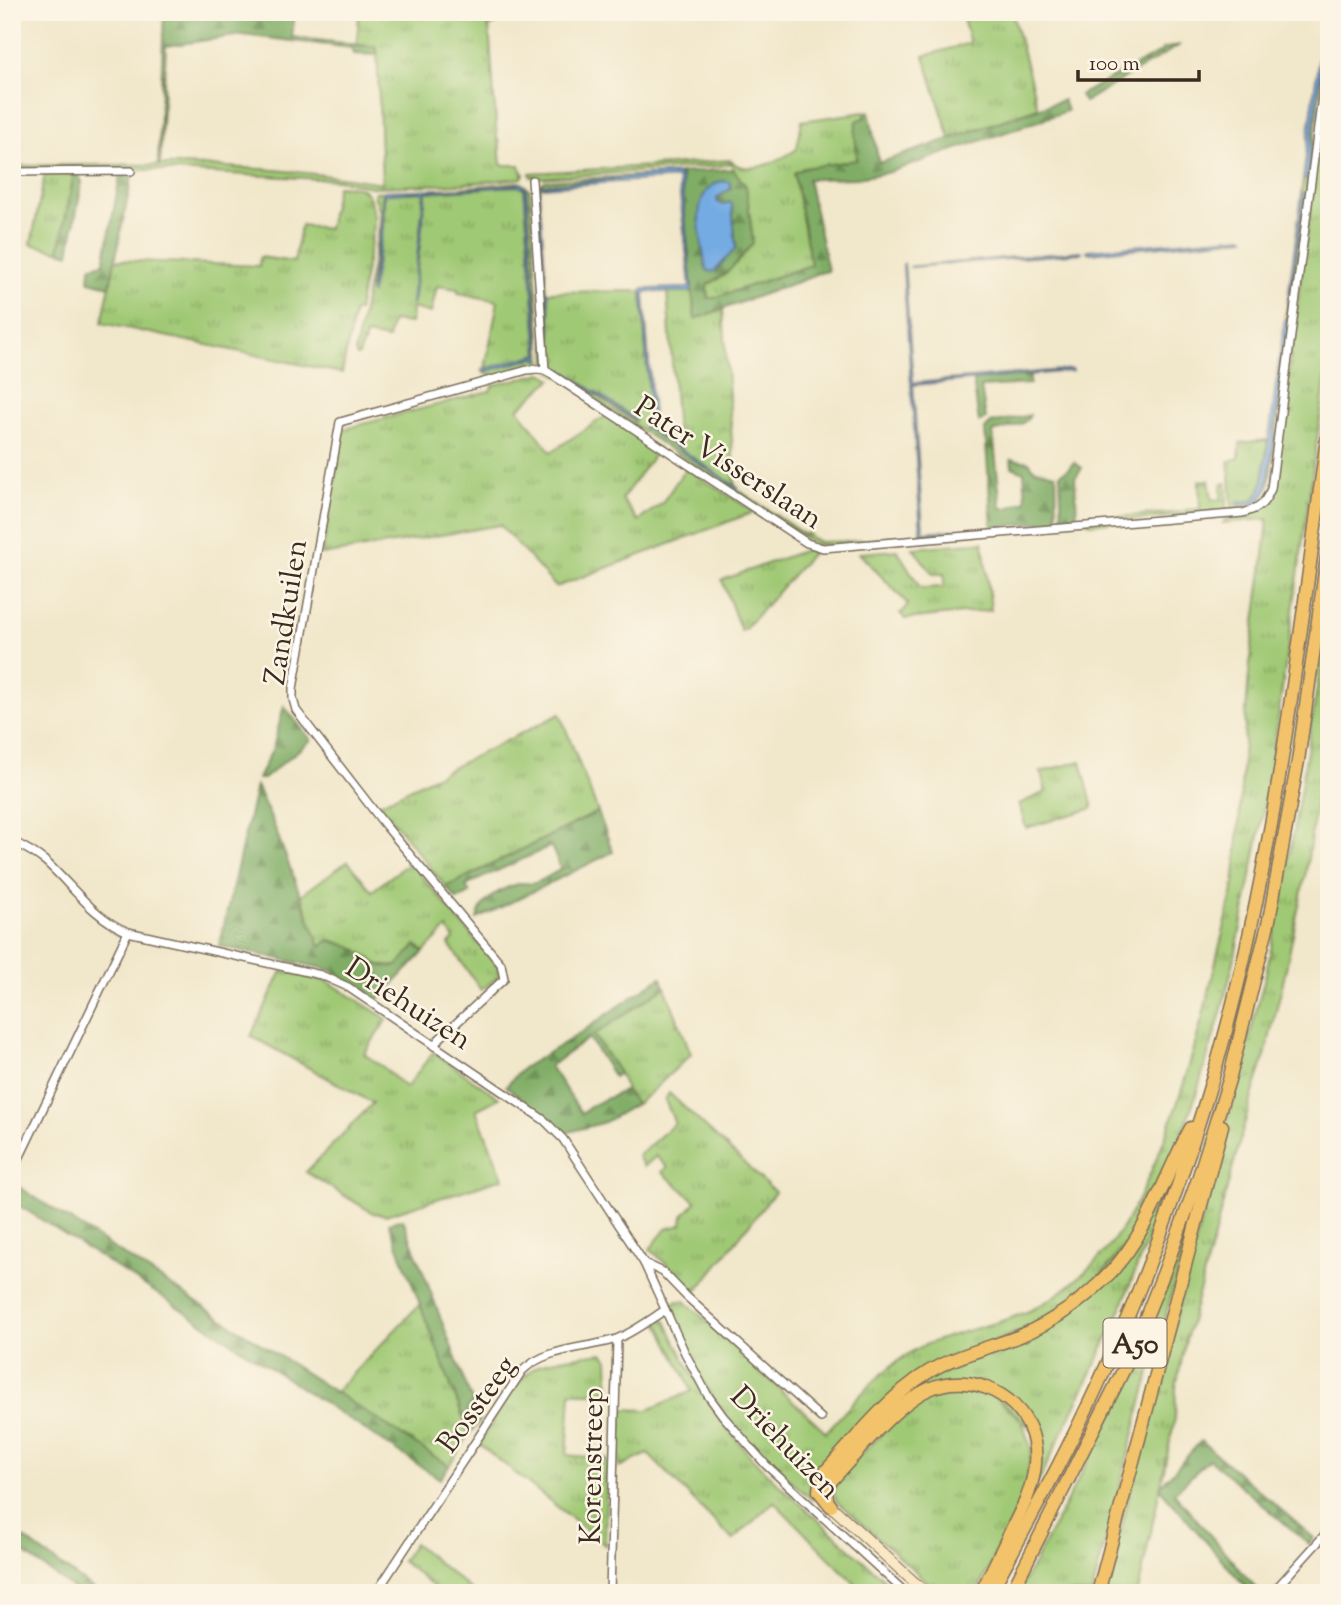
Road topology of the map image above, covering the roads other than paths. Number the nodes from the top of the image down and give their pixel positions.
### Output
1 (1329, 43) edge
2 (131, 171) dead end
3 (12, 172) edge
4 (532, 180) dead end
5 (545, 370) junction
6 (1329, 424) edge
7 (1329, 543) edge
8 (12, 841) edge
9 (128, 932) junction
10 (434, 1046) junction
11 (1229, 1080) junction
12 (1206, 1100) junction
13 (12, 1173) edge
14 (644, 1263) junction
15 (665, 1310) junction
16 (617, 1340) junction
17 (821, 1418) dead end
18 (831, 1506) junction
19 (1329, 1530) edge
20 (376, 1593) edge
21 (610, 1593) edge
22 (906, 1593) edge
23 (926, 1593) edge
24 (981, 1593) edge
25 (990, 1593) edge
26 (1011, 1593) edge
27 (1098, 1593) edge
28 (1272, 1593) edge

1 - 5 street, Pater Visserslaan
2 - 3 street
4 - 5 street
5 - 10 street, Zandkuilen
6 - 12 highway, A50
7 - 11 highway, A50
8 - 9 street, Driehuizen
9 - 10 street, Driehuizen
9 - 13 street
10 - 14 street, Driehuizen
11 - 26 highway, A50
11 - 27 highway, A50
12 - 18 highway, A50
12 - 25 highway, A50
14 - 15 street, Driehuizen
14 - 17 street, Driehuizen
15 - 16 street, Bossteeg
15 - 22 street, Driehuizen
16 - 20 street, Bossteeg
16 - 21 street, Korenstreep
18 - 23 main road, Driehuizen
18 - 24 highway
19 - 28 street

